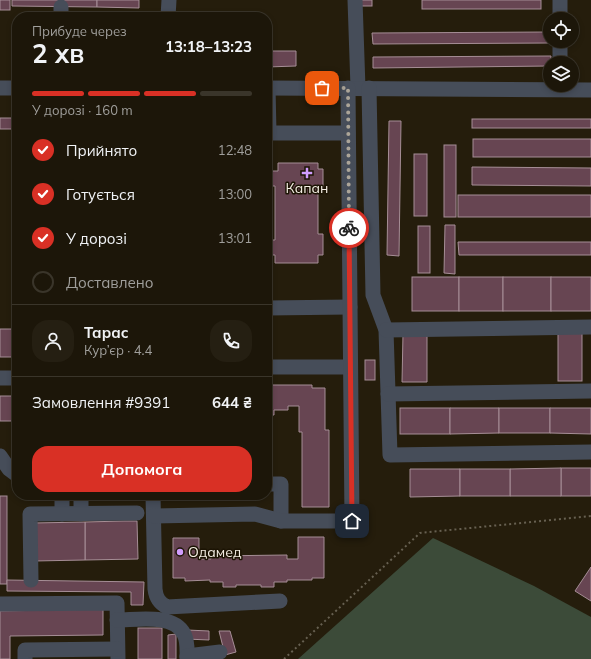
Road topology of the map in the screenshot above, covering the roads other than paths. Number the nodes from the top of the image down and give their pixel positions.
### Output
1 (168, 0) edge
2 (355, 0) edge
3 (560, 0) edge
4 (168, 12) edge
5 (560, 12) edge
6 (543, 87) edge
7 (0, 88) edge
8 (12, 88) edge
9 (272, 88) edge
10 (358, 88) junction
11 (579, 89) edge
12 (591, 90) edge
13 (348, 133) junction
14 (272, 134) edge
15 (350, 307) junction
16 (272, 308) edge
17 (591, 327) edge
18 (386, 330) junction
19 (272, 367) edge
20 (350, 367) junction
21 (0, 378) edge
22 (12, 378) edge
23 (591, 391) edge
24 (388, 394) junction
25 (591, 452) edge
26 (0, 456) edge
27 (12, 471) edge
28 (272, 484) edge
29 (62, 500) edge
30 (81, 500) edge
31 (153, 500) edge
32 (137, 513) dead end
33 (62, 514) junction
34 (82, 514) junction
35 (154, 516) junction
36 (282, 521) junction
37 (31, 580) dead end
38 (280, 601) dead end
39 (0, 604) edge
40 (117, 620) junction
41 (118, 654) edge
42 (187, 657) edge
43 (25, 659) edge
44 (211, 659) edge

1 - 4 street
2 - 10 street
3 - 5 street
6 - 10 street
7 - 8 street
9 - 10 street
10 - 13 street
10 - 18 street
11 - 12 street
13 - 14 street
13 - 15 street
15 - 16 street
15 - 20 street
17 - 18 street
18 - 24 street
19 - 20 street
20 - 36 street
21 - 22 street
23 - 24 street
24 - 25 street
26 - 27 street
28 - 36 street
29 - 33 street
30 - 34 street
31 - 35 street
32 - 34 street
33 - 34 street
33 - 37 street
35 - 36 street
35 - 38 street
39 - 40 street
40 - 41 street
40 - 42 street
41 - 43 street
42 - 44 street

